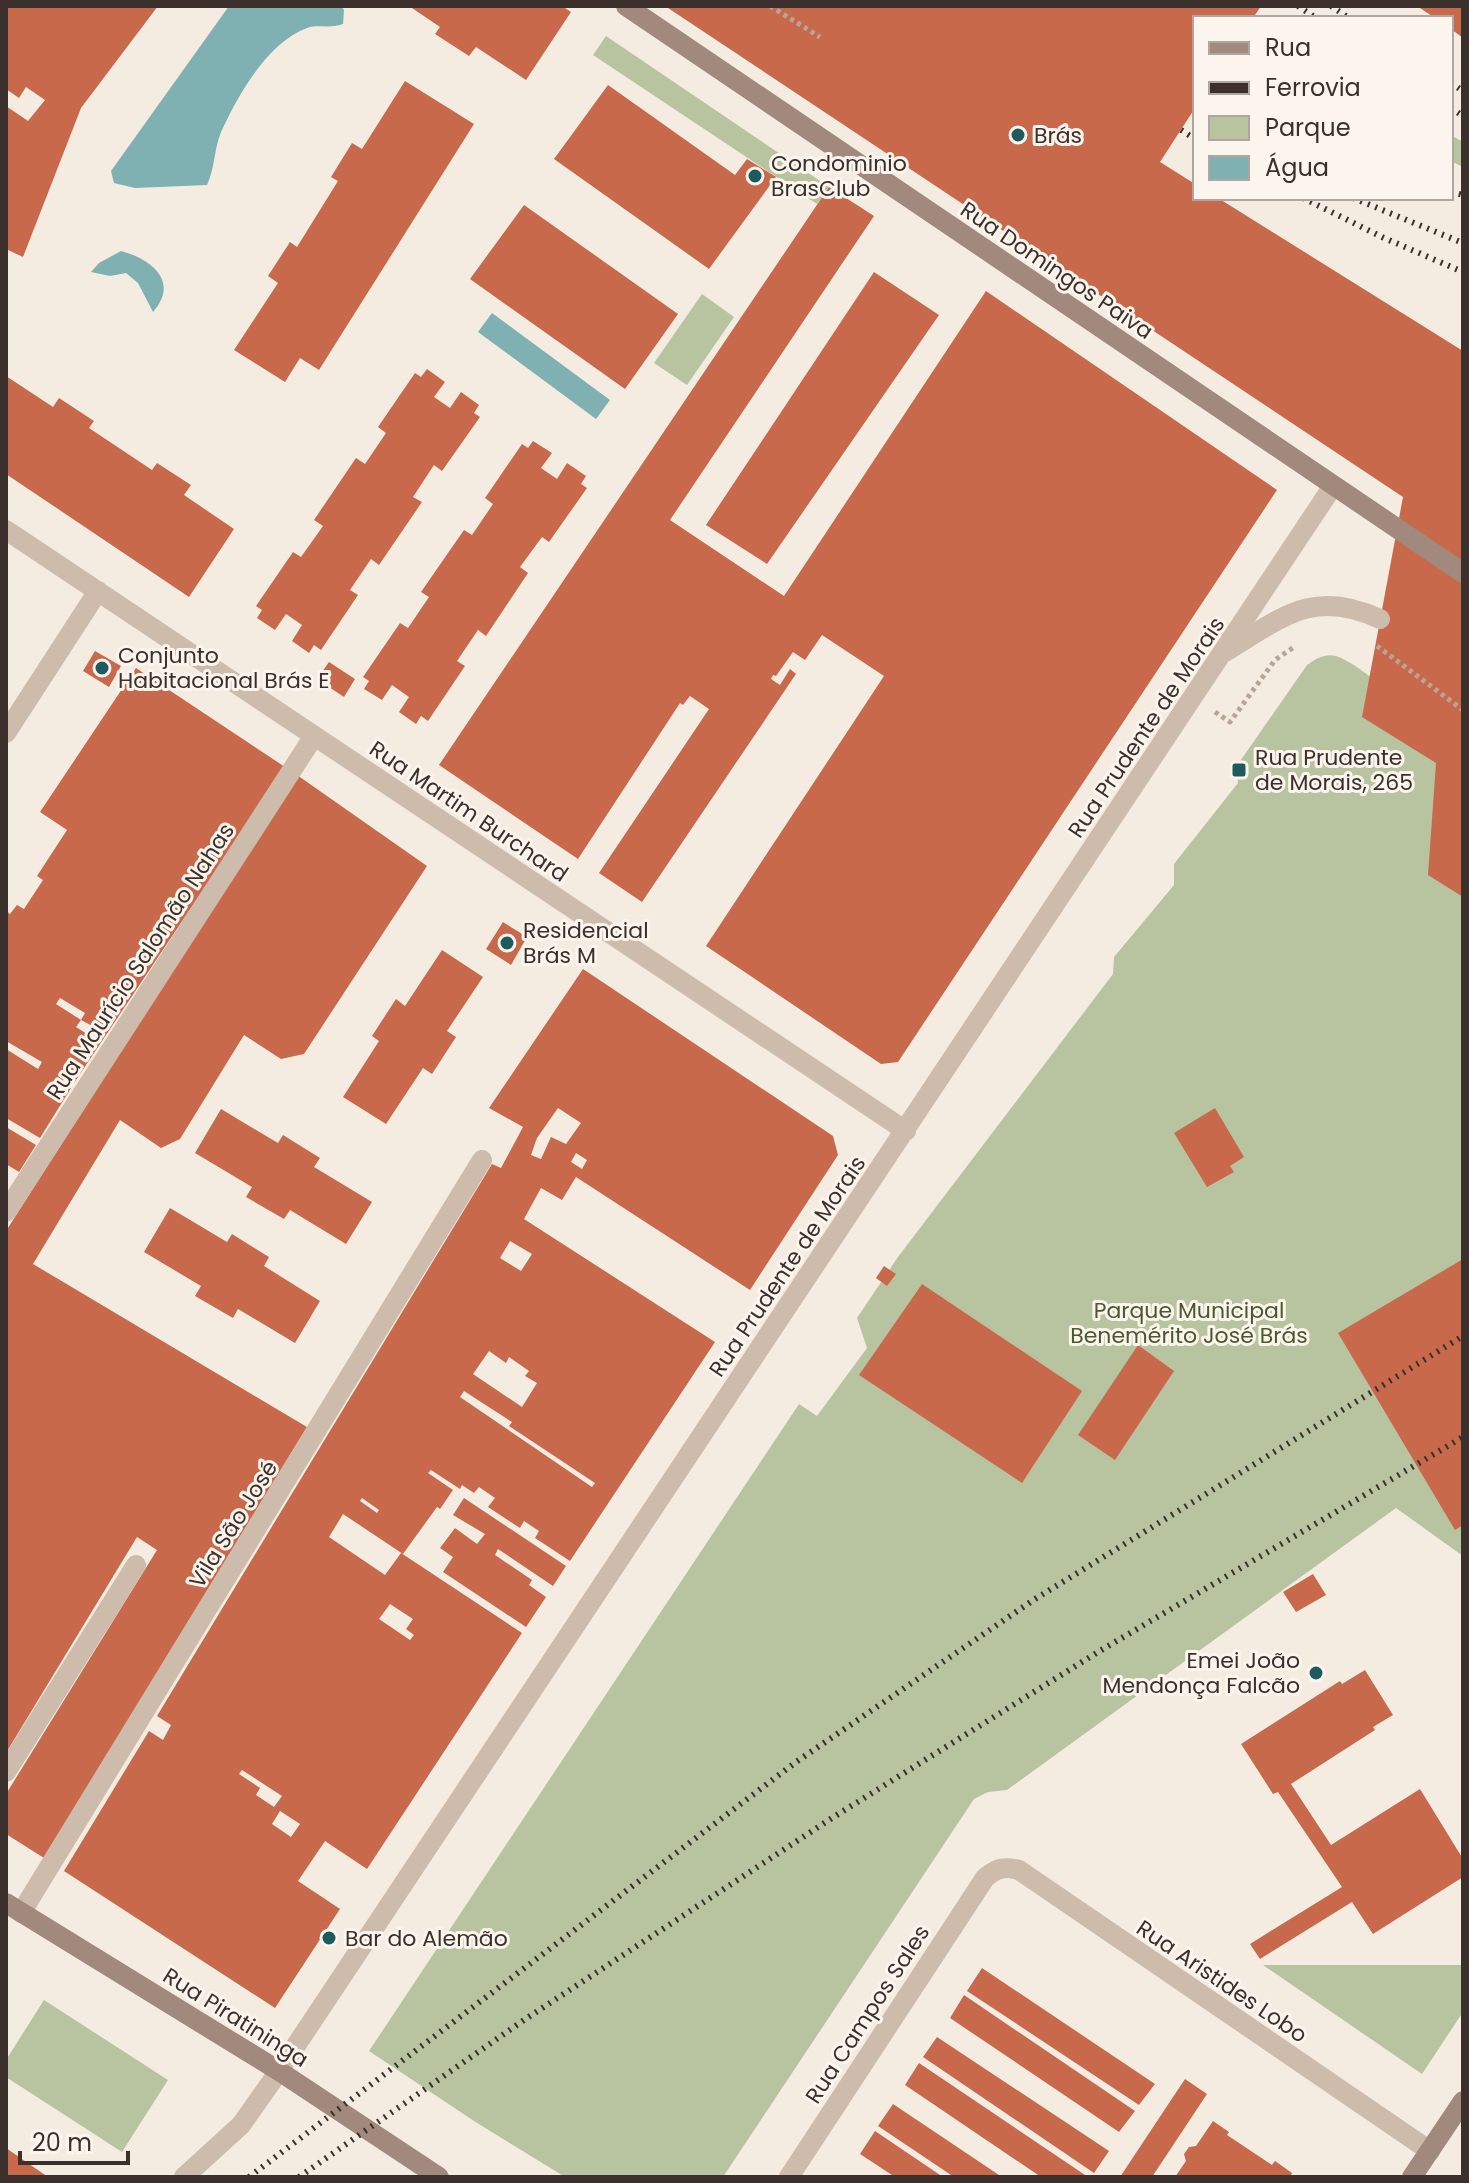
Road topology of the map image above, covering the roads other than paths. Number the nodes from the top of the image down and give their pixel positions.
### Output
1 (626, 6) edge
2 (1333, 486) junction
3 (6, 530) edge
4 (1463, 573) edge
5 (98, 591) junction
6 (1380, 619) dead end
7 (1225, 652) junction
8 (6, 733) edge
9 (314, 736) junction
10 (906, 1131) junction
11 (482, 1160) dead end
12 (6, 1212) edge
13 (136, 1565) dead end
14 (6, 1772) edge
15 (985, 1878) joint
16 (14, 1908) edge
17 (279, 2071) junction
18 (1463, 2101) edge
19 (1430, 2151) junction
20 (184, 2177) edge
21 (439, 2177) edge
22 (789, 2177) edge
23 (1412, 2177) edge

1 - 2 street, Rua Domingos Paiva
2 - 4 street, Rua Domingos Paiva
2 - 7 street, Rua Prudente de Morais
3 - 5 street, Rua Martim Burchard
5 - 8 street
5 - 9 street, Rua Martim Burchard
6 - 7 street
7 - 10 street, Rua Prudente de Morais
9 - 10 street, Rua Martim Burchard
9 - 12 street, Rua Maurício Salomão Nahas
10 - 17 street, Rua Prudente de Morais
11 - 16 street, Vila São José
13 - 14 street
15 - 19 street, Rua Aristides Lobo
15 - 22 street, Rua Campos Sales
16 - 17 street, Rua Piratininga
17 - 20 street, Rua Prudente de Morais
17 - 21 street, Rua Piratininga
18 - 19 street
19 - 23 street

